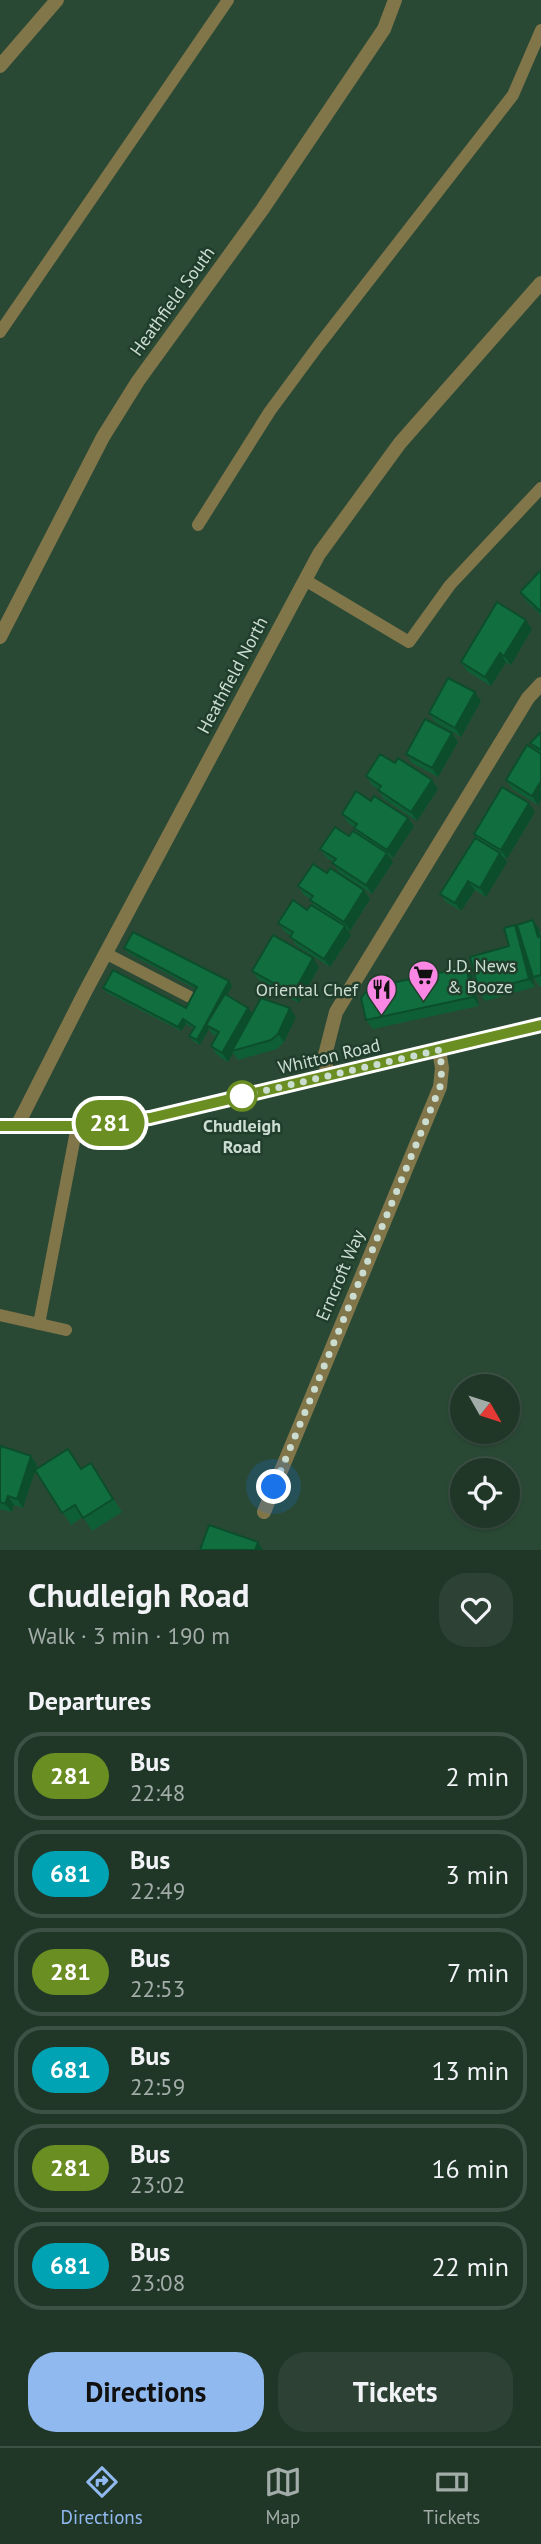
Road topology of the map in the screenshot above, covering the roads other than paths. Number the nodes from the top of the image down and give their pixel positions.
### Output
1 (57, 0) edge
2 (228, 0) edge
3 (395, 0) edge
4 (541, 30) edge
5 (0, 66) edge
6 (541, 283) edge
7 (0, 332) edge
8 (541, 488) edge
9 (198, 525) dead end
10 (305, 580) junction
11 (0, 637) edge
12 (541, 684) edge
13 (107, 954) junction
14 (190, 997) edge
15 (541, 1025) edge
16 (439, 1050) junction
17 (327, 1075) junction
18 (0, 1126) edge
19 (17, 1126) junction
20 (77, 1126) junction
21 (0, 1315) edge
22 (38, 1324) junction
23 (66, 1330) dead end
24 (264, 1513) dead end

1 - 5 street
2 - 7 lane
3 - 11 street, Heathfield South
4 - 9 lane
6 - 10 street, Heathfield North
8 - 10 lane
10 - 13 street, Heathfield North
12 - 17 street
13 - 14 lane
13 - 19 street, Heathfield North
15 - 16 main road, Whitton Road
16 - 17 main road, Whitton Road
16 - 24 street, Erncroft Way
17 - 20 main road, Whitton Road
18 - 19 main road, Whitton Road
19 - 20 main road, Whitton Road
20 - 22 lane
21 - 22 lane
22 - 23 lane

